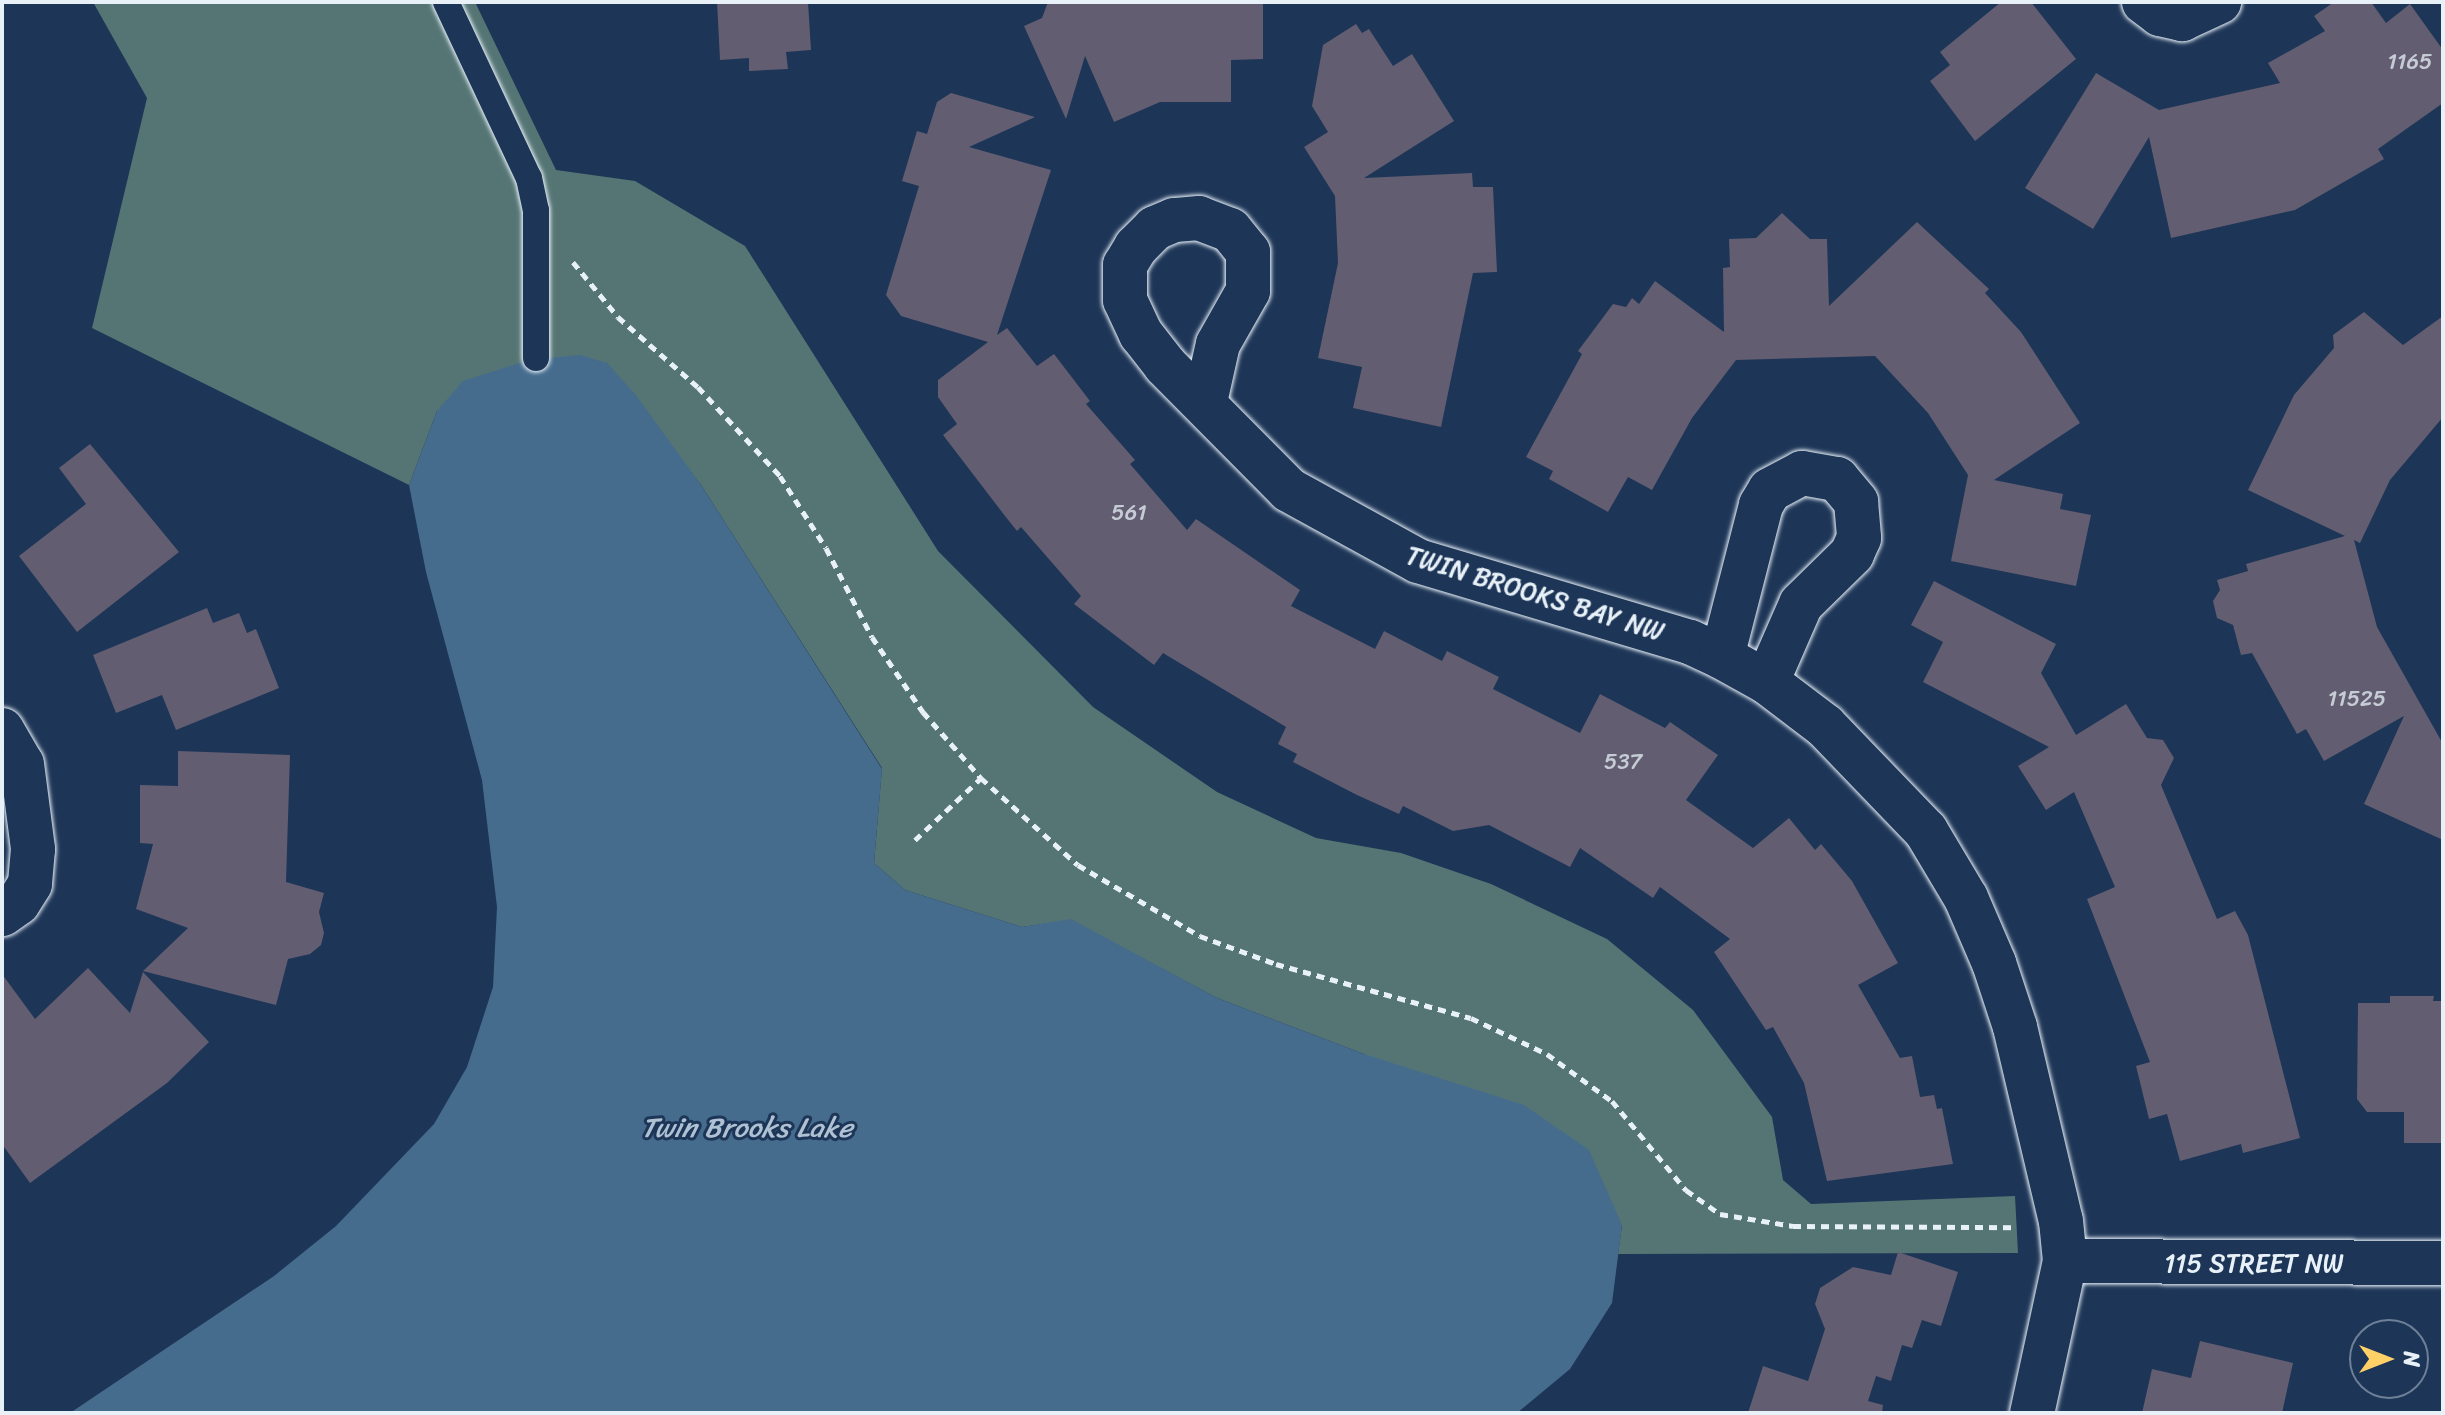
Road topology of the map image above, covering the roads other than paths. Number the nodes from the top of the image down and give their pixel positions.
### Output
1 (446, 2) edge
2 (2144, 2) edge
3 (2219, 2) edge
4 (536, 358) dead end
5 (1205, 402) dead end
6 (1722, 657) junction
7 (1767, 682) junction
8 (2, 730) edge
9 (2, 914) edge
10 (2065, 1261) junction
11 (2443, 1263) edge
12 (2032, 1413) edge

1 - 4 lane
2 - 3 street
5 - 6 street, TWIN BROOKS BAY NW
6 - 7 street, TWIN BROOKS BAY NW
6 - 7 street
7 - 10 street, TWIN BROOKS BAY NW
8 - 9 street
10 - 11 street, 115 STREET NW
10 - 12 street, TWIN BROOKS BAY NW

